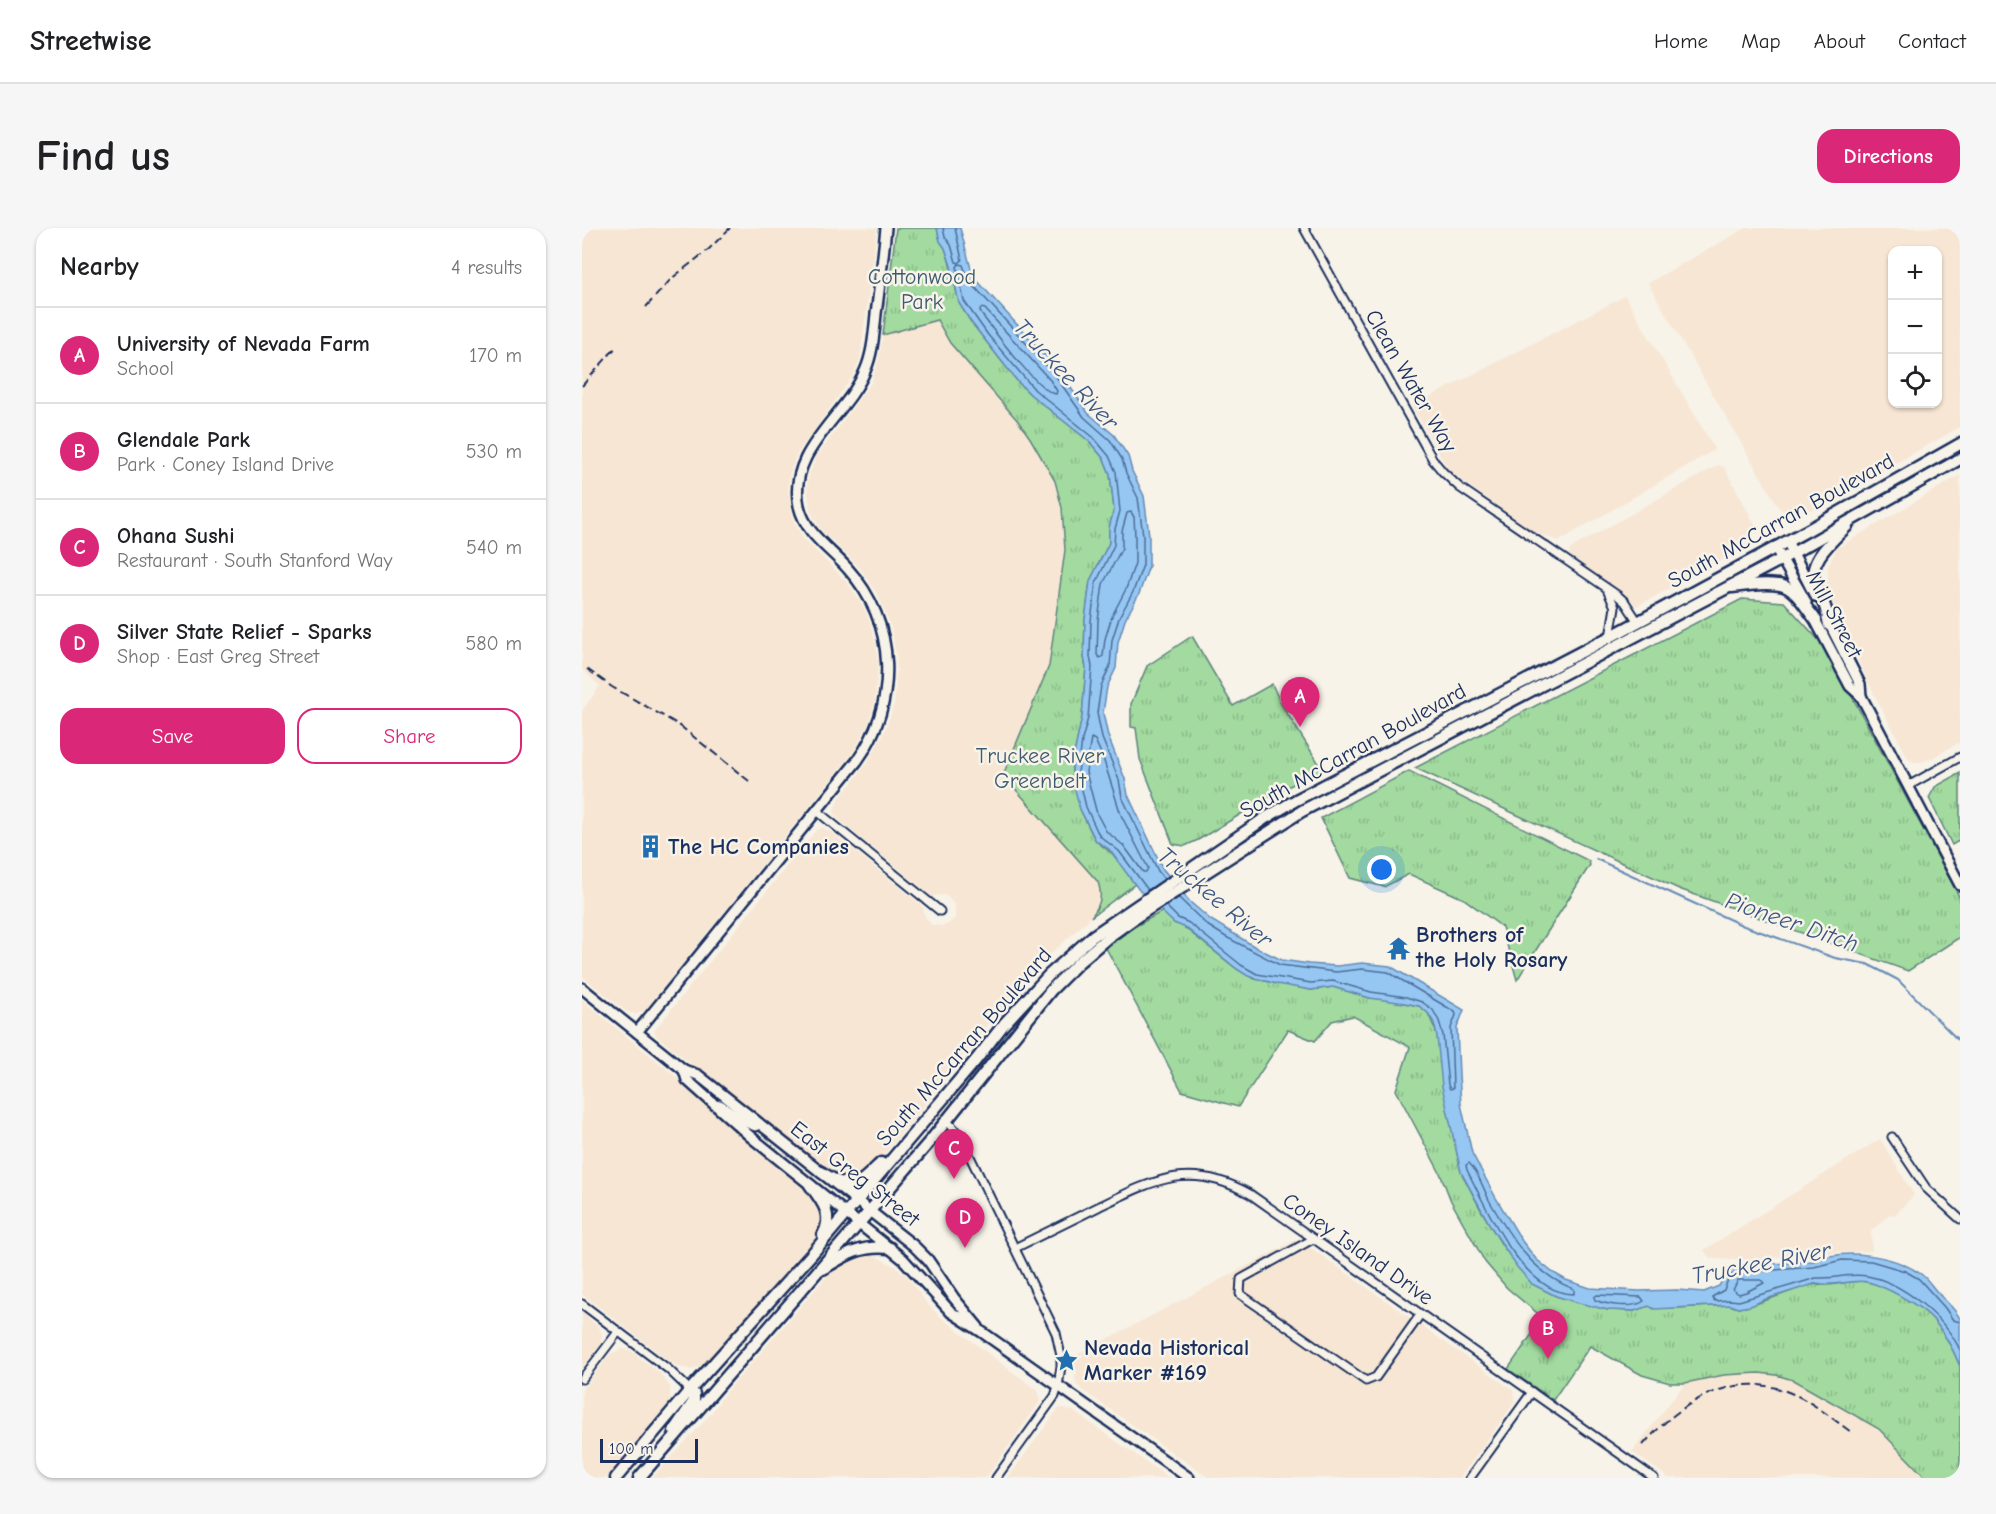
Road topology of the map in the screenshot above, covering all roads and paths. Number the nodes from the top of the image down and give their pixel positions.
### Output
1 (886, 228) edge
2 (1304, 228) edge
3 (1960, 444) edge
4 (1960, 459) edge
5 (1854, 518) junction
6 (1787, 541) junction
7 (1774, 548) junction
8 (1793, 553) junction
9 (1782, 559) junction
10 (1604, 588) junction
11 (1723, 589) junction
12 (1816, 620) junction
13 (1638, 622) junction
14 (1829, 625) junction
15 (1610, 637) junction
16 (1861, 696) junction
17 (1960, 757) edge
18 (1335, 779) junction
19 (1908, 786) junction
20 (1341, 790) junction
21 (817, 811) junction
22 (1193, 874) junction
23 (1960, 885) edge
24 (940, 911) dead end
25 (1136, 911) junction
26 (582, 988) edge
27 (637, 1032) junction
28 (684, 1070) junction
29 (710, 1100) junction
30 (946, 1120) junction
31 (925, 1121) junction
32 (759, 1124) junction
33 (1892, 1137) dead end
34 (821, 1172) junction
35 (810, 1185) junction
36 (857, 1201) junction
37 (869, 1210) junction
38 (846, 1214) junction
39 (1960, 1219) edge
40 (858, 1223) junction
41 (1313, 1239) junction
42 (817, 1248) junction
43 (890, 1248) junction
44 (1015, 1248) junction
45 (815, 1273) junction
46 (582, 1304) edge
47 (1420, 1315) junction
48 (618, 1332) junction
49 (982, 1332) junction
50 (582, 1379) edge
51 (1058, 1387) junction
52 (690, 1390) junction
53 (1532, 1392) junction
54 (657, 1457) junction
55 (616, 1478) edge
56 (639, 1478) edge
57 (996, 1478) edge
58 (1189, 1478) edge
59 (1470, 1478) edge
60 (1654, 1478) edge

1 - 21 main road
2 - 10 street, Clean Water Way
3 - 6 main road, South McCarran Boulevard
4 - 5 main road, South McCarran Boulevard
5 - 8 main road, South McCarran Boulevard
5 - 14 main road
6 - 7 main road, South McCarran Boulevard
6 - 8 main road, Mill Street
7 - 9 main road, Mill Street
7 - 13 main road, South McCarran Boulevard
8 - 9 main road, South McCarran Boulevard
8 - 14 main road, Mill Street
9 - 11 main road, South McCarran Boulevard
9 - 12 main road, Mill Street
10 - 13 street, Clean Water Way
10 - 15 street
11 - 12 main road
11 - 20 main road, South McCarran Boulevard
12 - 16 main road, Mill Street
13 - 15 main road, South McCarran Boulevard
14 - 16 main road, Mill Street
15 - 18 main road, South McCarran Boulevard
16 - 19 main road, Mill Street
17 - 19 street
18 - 20 main road
18 - 22 main road, South McCarran Boulevard
19 - 23 main road, Mill Street
20 - 22 main road, South McCarran Boulevard
21 - 24 street
21 - 27 main road
22 - 25 main road, South McCarran Boulevard
25 - 30 main road, South McCarran Boulevard
25 - 31 main road, South McCarran Boulevard
26 - 27 main road, East Greg Street
27 - 28 main road, East Greg Street
28 - 29 main road, East Greg Street
28 - 32 main road, East Greg Street
29 - 32 main road
29 - 35 main road, East Greg Street
30 - 37 main road, South McCarran Boulevard
30 - 44 street
31 - 34 main road
31 - 36 main road, South McCarran Boulevard
32 - 34 main road, East Greg Street
33 - 39 street
34 - 36 main road, East Greg Street
35 - 38 main road, East Greg Street
35 - 42 main road
36 - 37 main road, East Greg Street
36 - 38 main road, South McCarran Boulevard
37 - 40 main road, South McCarran Boulevard
37 - 49 main road, East Greg Street
38 - 40 main road, East Greg Street
38 - 42 main road, South McCarran Boulevard
40 - 43 main road, East Greg Street
40 - 45 main road, South McCarran Boulevard
41 - 44 street, Coney Island Drive
41 - 47 street, Coney Island Drive
41 - 47 street
42 - 52 main road, South McCarran Boulevard
43 - 45 main road
43 - 49 main road, East Greg Street
44 - 51 street
45 - 54 main road, South McCarran Boulevard
46 - 48 street
47 - 53 street, Coney Island Drive
48 - 50 street
48 - 52 street
49 - 51 main road, East Greg Street
51 - 57 street
51 - 58 main road, East Greg Street
52 - 54 main road
52 - 55 main road, South McCarran Boulevard
53 - 59 street
53 - 60 street, Coney Island Drive
54 - 56 main road, South McCarran Boulevard

